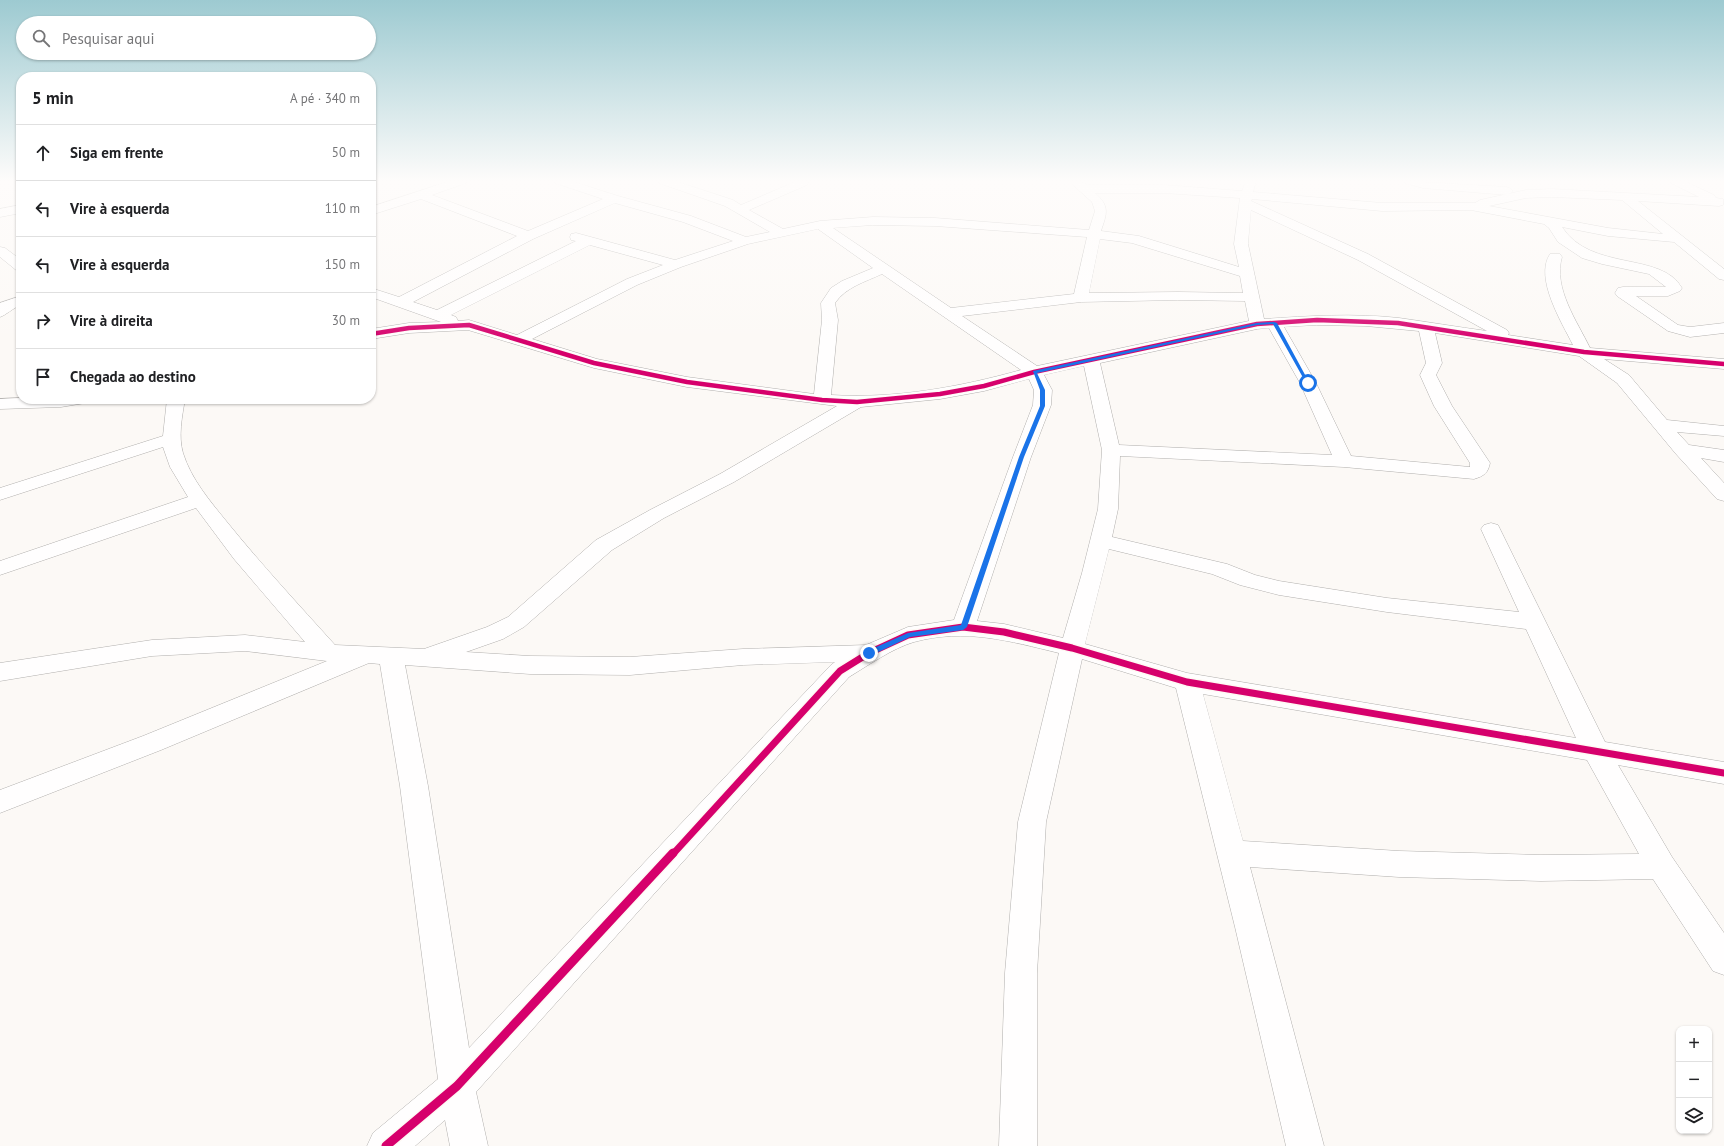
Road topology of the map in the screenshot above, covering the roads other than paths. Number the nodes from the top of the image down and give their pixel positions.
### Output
1 (524, 234) edge
2 (532, 234) edge
3 (567, 234) edge
4 (725, 234) edge
5 (776, 234) edge
6 (834, 234) edge
7 (1094, 234) edge
8 (1098, 234) edge
9 (1242, 234) edge
10 (1318, 234) edge
11 (1560, 234) edge
12 (1627, 234) edge
13 (1672, 234) edge
14 (528, 236) junction
15 (1678, 239) junction
16 (589, 240) junction
17 (744, 242) junction
18 (16, 249) edge
19 (1, 251) edge
20 (1555, 257) dead end
21 (16, 263) edge
22 (676, 264) junction
23 (884, 268) junction
24 (1722, 272) edge
25 (1248, 274) junction
26 (376, 294) edge
27 (1252, 297) junction
28 (1081, 298) junction
29 (16, 302) edge
30 (400, 302) junction
31 (0, 312) edge
32 (946, 313) junction
33 (437, 316) junction
34 (1274, 323) junction
35 (1257, 324) junction
36 (469, 325) junction
37 (1426, 327) junction
38 (1724, 328) edge
39 (376, 333) edge
40 (520, 340) junction
41 (1513, 340) junction
42 (1584, 352) junction
43 (1656, 358) junction
44 (1091, 360) junction
45 (1724, 364) edge
46 (1034, 372) junction
47 (1623, 378) junction
48 (822, 400) junction
49 (858, 402) junction
50 (16, 403) edge
51 (0, 404) edge
52 (175, 404) edge
53 (1662, 425) junction
54 (1724, 431) edge
55 (171, 439) junction
56 (1111, 450) junction
57 (1683, 450) junction
58 (1724, 456) edge
59 (1344, 461) junction
60 (0, 494) edge
61 (1724, 494) edge
62 (200, 500) junction
63 (1491, 529) dead end
64 (1101, 541) junction
65 (0, 568) edge
66 (1534, 622) junction
67 (963, 627) junction
68 (1072, 648) junction
69 (328, 653) junction
70 (869, 653) junction
71 (380, 655) junction
72 (426, 657) junction
73 (0, 672) edge
74 (1187, 682) junction
75 (1596, 752) junction
76 (1724, 773) edge
77 (0, 802) edge
78 (1232, 853) junction
79 (1661, 866) junction
80 (1724, 960) edge
81 (457, 1086) junction
82 (386, 1146) edge
83 (469, 1146) edge
84 (1018, 1146) edge
85 (1305, 1146) edge

1 - 14 street
2 - 14 street
3 - 16 street
4 - 17 street
5 - 17 street
6 - 23 street
7 - 28 street
8 - 25 street
9 - 25 street
10 - 41 street
11 - 38 street
12 - 15 street
13 - 15 street
14 - 30 street
15 - 24 street
16 - 22 street
16 - 33 street
17 - 22 street
18 - 19 street
19 - 21 street
20 - 42 street
22 - 40 street
23 - 32 street
23 - 48 street
25 - 27 street
26 - 30 street
27 - 28 street
27 - 35 street
28 - 32 street
29 - 31 street
30 - 33 street
32 - 46 street
33 - 36 street
34 - 35 street
34 - 37 street
34 - 59 street
35 - 44 street
36 - 39 street
36 - 40 street
37 - 41 street
37 - 59 street
40 - 48 street
41 - 42 street
42 - 43 street
42 - 47 street
43 - 45 street
43 - 47 street
44 - 46 street
44 - 56 street
46 - 49 street
46 - 67 street
47 - 53 street
48 - 49 street
49 - 72 street
50 - 51 street
52 - 55 street
53 - 54 street
53 - 57 street
55 - 60 street
55 - 62 street
56 - 59 street
56 - 64 street
57 - 58 street
57 - 61 street
62 - 65 street
62 - 69 street
63 - 66 street
64 - 66 street
64 - 68 street
66 - 75 street
67 - 68 street
67 - 70 street
68 - 74 street
68 - 84 street
69 - 71 street
69 - 73 street
70 - 72 street
70 - 81 street
71 - 72 street
71 - 77 street
71 - 81 street
74 - 75 street
74 - 78 street
75 - 76 street
75 - 79 street
78 - 79 street
78 - 85 street
79 - 80 street
81 - 82 street
81 - 83 street

